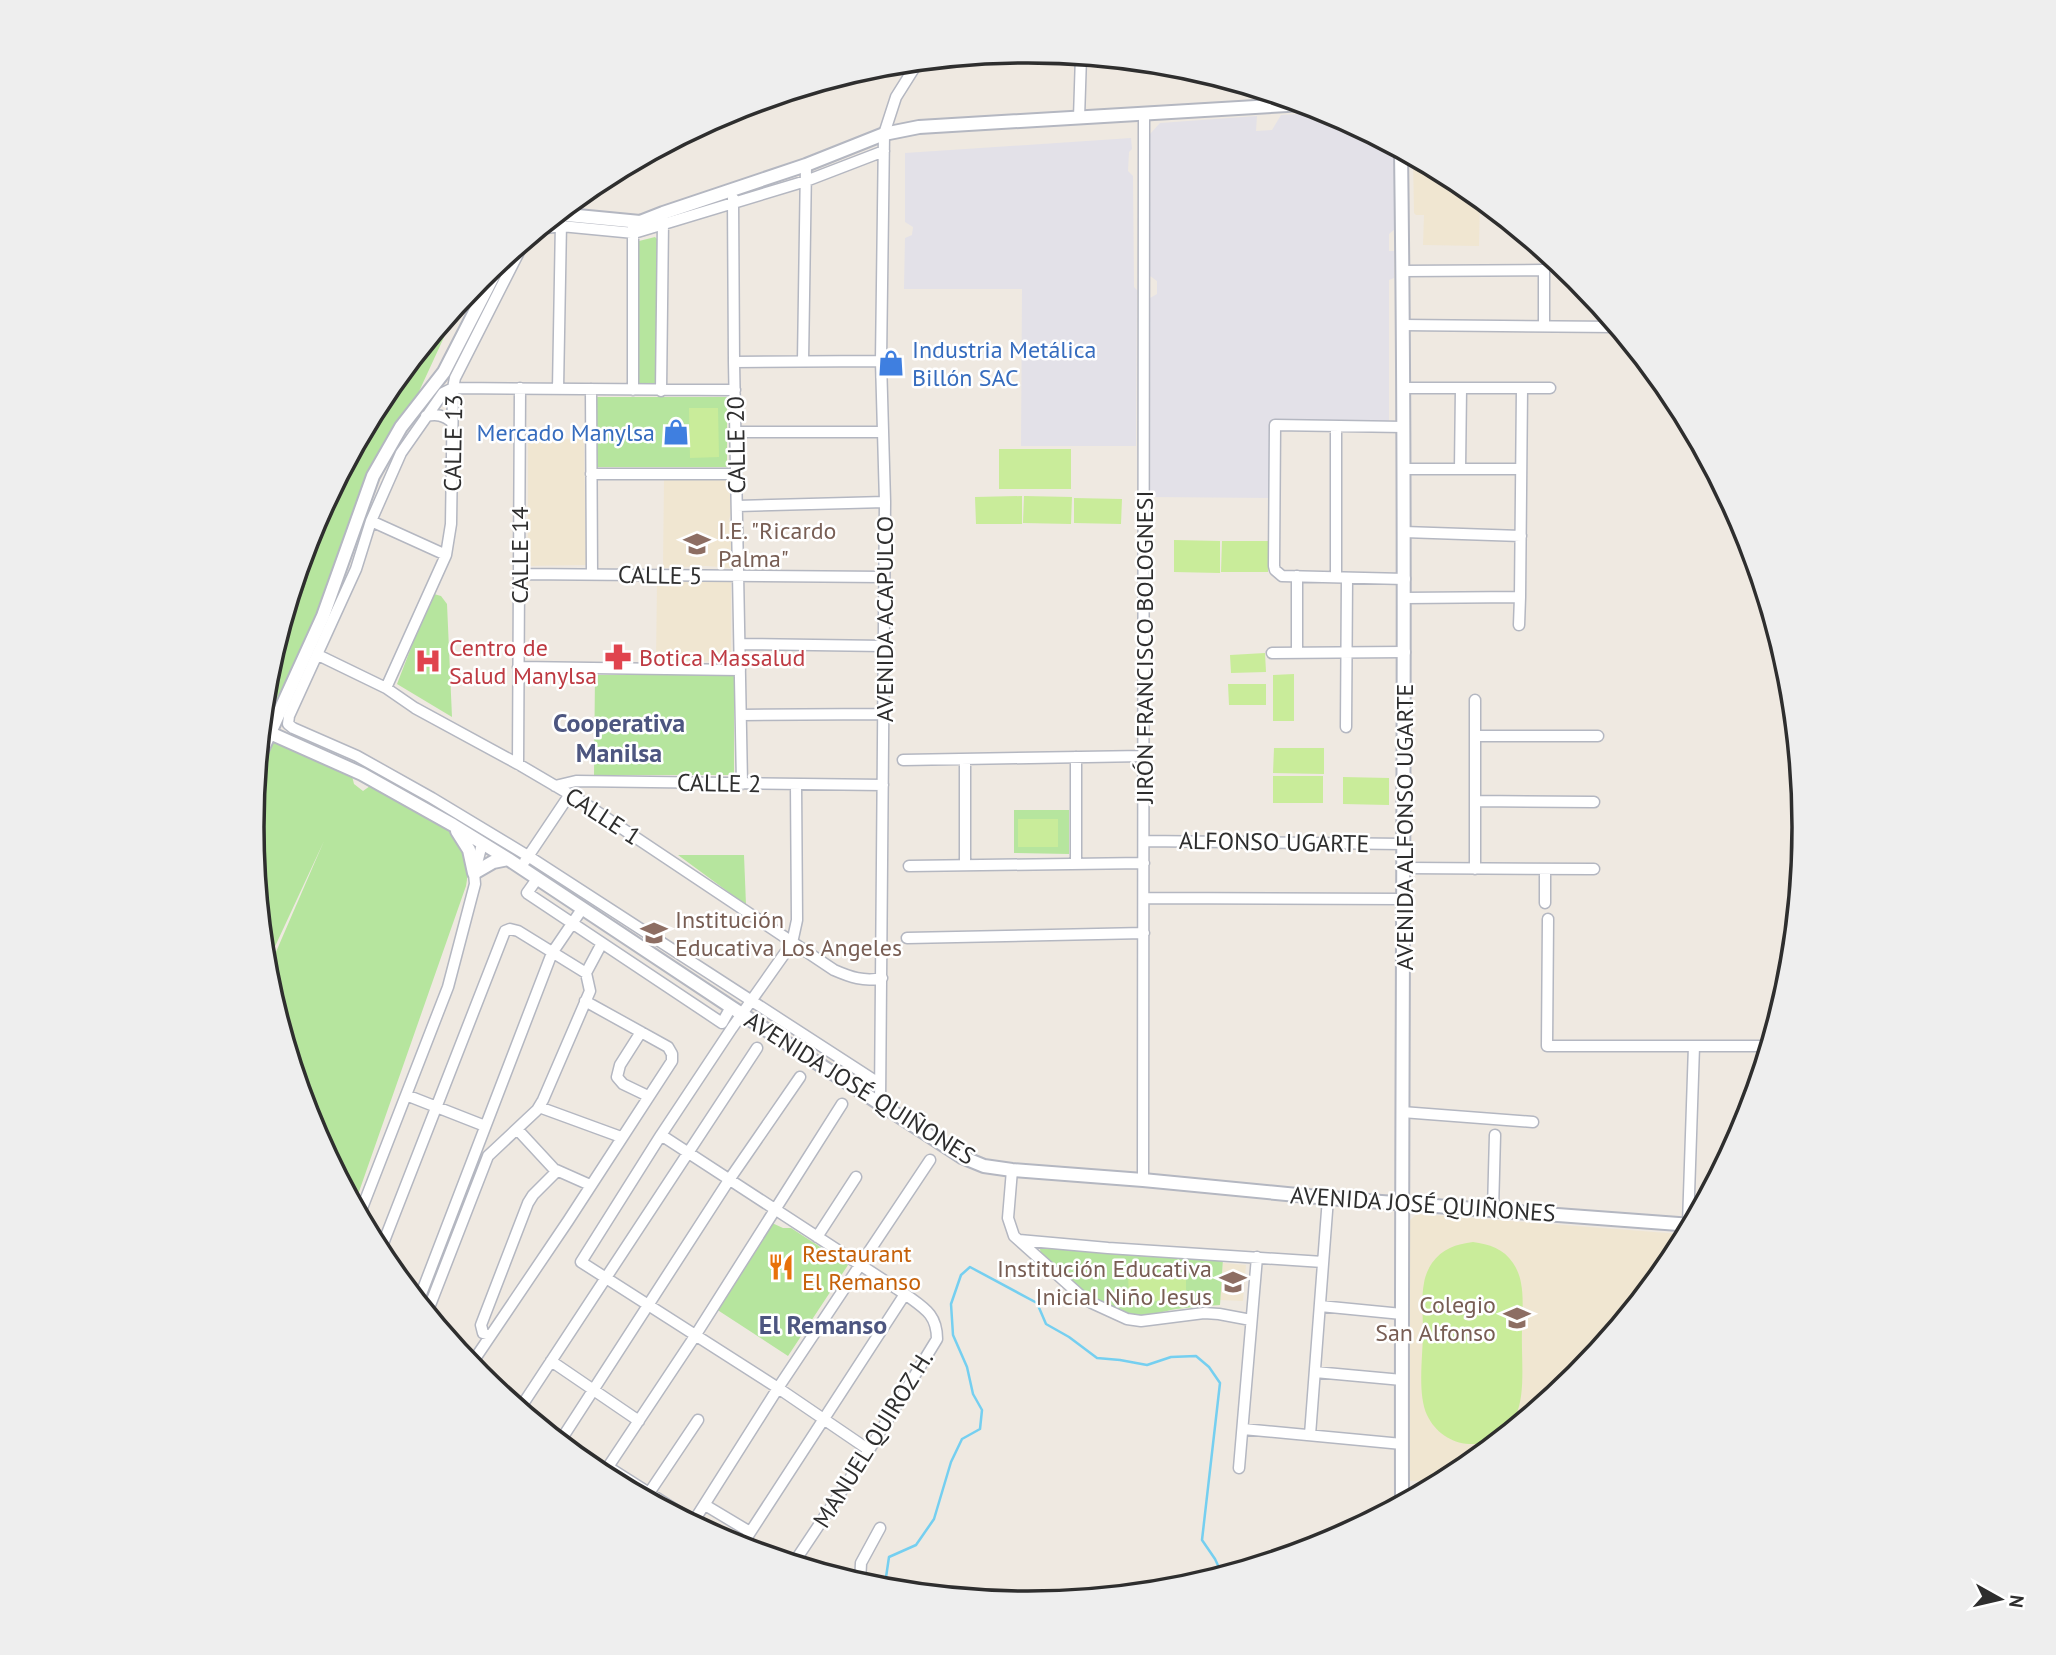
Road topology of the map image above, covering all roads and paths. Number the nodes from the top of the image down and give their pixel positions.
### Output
1 (1081, 65) edge
2 (911, 73) edge
3 (1279, 106) edge
4 (1144, 114) junction
5 (1079, 118) junction
6 (884, 134) junction
7 (884, 151) junction
8 (1401, 160) edge
9 (806, 165) junction
10 (806, 181) junction
11 (733, 196) junction
12 (566, 219) edge
13 (663, 219) junction
14 (560, 224) edge
15 (634, 228) junction
16 (514, 263) edge
17 (1403, 271) junction
18 (488, 286) edge
19 (1403, 325) junction
20 (1544, 326) junction
21 (1606, 327) edge
22 (803, 361) junction
23 (881, 361) junction
24 (734, 362) junction
25 (453, 388) junction
26 (520, 388) junction
27 (1404, 388) junction
28 (1461, 388) junction
29 (1522, 388) junction
30 (1550, 388) dead end
31 (558, 389) junction
32 (591, 389) junction
33 (633, 390) junction
34 (735, 390) junction
35 (661, 391) junction
36 (426, 416) junction
37 (452, 422) junction
38 (1336, 426) junction
39 (1404, 427) junction
40 (736, 432) junction
41 (882, 432) junction
42 (1404, 469) junction
43 (1460, 469) junction
44 (1521, 469) junction
45 (591, 474) junction
46 (736, 474) junction
47 (885, 502) junction
48 (737, 506) junction
49 (371, 522) junction
50 (1404, 533) junction
51 (1521, 536) junction
52 (446, 555) junction
53 (519, 574) junction
54 (592, 575) junction
55 (738, 576) junction
56 (1297, 576) junction
57 (884, 577) junction
58 (1342, 578) junction
59 (1405, 579) junction
60 (1520, 597) junction
61 (1405, 598) junction
62 (1519, 625) dead end
63 (740, 644) junction
64 (884, 646) junction
65 (1405, 652) junction
66 (1272, 653) dead end
67 (1297, 653) junction
68 (1346, 653) junction
69 (318, 655) junction
70 (518, 667) junction
71 (740, 670) junction
72 (386, 688) junction
73 (1475, 700) dead end
74 (884, 714) junction
75 (741, 715) junction
76 (1346, 727) dead end
77 (270, 733) joint
78 (1475, 736) junction
79 (1598, 736) dead end
80 (1144, 756) junction
81 (1076, 757) junction
82 (965, 759) junction
83 (903, 760) dead end
84 (518, 764) junction
85 (592, 781) junction
86 (742, 784) junction
87 (796, 784) junction
88 (883, 785) junction
89 (555, 786) junction
90 (570, 794) junction
91 (581, 801) junction
92 (1475, 802) junction
93 (1594, 802) dead end
94 (453, 825) junction
95 (1144, 841) junction
96 (482, 844) junction
97 (1404, 844) junction
98 (528, 856) junction
99 (508, 859) junction
100 (1144, 863) junction
101 (1076, 864) junction
102 (965, 865) junction
103 (909, 866) dead end
104 (520, 868) junction
105 (1404, 868) junction
106 (1475, 869) junction
107 (1545, 869) junction
108 (1594, 869) dead end
109 (474, 873) junction
110 (537, 879) junction
111 (1144, 898) junction
112 (1403, 899) junction
113 (1545, 903) dead end
114 (582, 909) junction
115 (1548, 919) dead end
116 (573, 923) junction
117 (1144, 933) junction
118 (625, 937) junction
119 (907, 938) dead end
120 (602, 943) junction
121 (792, 943) junction
122 (614, 951) junction
123 (552, 953) junction
124 (586, 973) junction
125 (882, 978) junction
126 (752, 1000) junction
127 (585, 1001) junction
128 (736, 1011) junction
129 (640, 1032) junction
130 (1694, 1046) junction
131 (1760, 1046) edge
132 (757, 1048) dead end
133 (800, 1077) dead end
134 (880, 1084) junction
135 (406, 1096) junction
136 (648, 1096) junction
137 (880, 1103) junction
138 (842, 1104) dead end
139 (436, 1107) junction
140 (539, 1107) junction
141 (1402, 1112) junction
142 (1533, 1122) dead end
143 (485, 1126) junction
144 (517, 1129) junction
145 (661, 1135) junction
146 (1495, 1135) dead end
147 (621, 1137) junction
148 (688, 1153) junction
149 (930, 1160) dead end
150 (1012, 1170) junction
151 (557, 1171) junction
152 (856, 1177) dead end
153 (729, 1180) junction
154 (1143, 1180) junction
155 (590, 1185) junction
156 (1328, 1198) junction
157 (1401, 1204) junction
158 (363, 1205) edge
159 (1690, 1209) edge
160 (775, 1210) junction
161 (1493, 1210) junction
162 (1681, 1224) edge
163 (817, 1237) junction
164 (384, 1240) edge
165 (1018, 1240) junction
166 (1256, 1257) junction
167 (1323, 1262) junction
168 (859, 1265) junction
169 (606, 1277) junction
170 (421, 1293) edge
171 (905, 1294) junction
172 (430, 1304) edge
173 (648, 1305) junction
174 (1320, 1306) junction
175 (1402, 1314) junction
176 (1251, 1320) junction
177 (490, 1335) junction
178 (695, 1336) junction
179 (476, 1356) edge
180 (551, 1361) junction
181 (1315, 1372) junction
182 (1402, 1380) junction
183 (778, 1388) junction
184 (593, 1391) junction
185 (524, 1402) edge
186 (823, 1418) junction
187 (698, 1420) dead end
188 (639, 1421) junction
189 (1243, 1429) junction
190 (564, 1435) edge
191 (1310, 1435) junction
192 (1402, 1444) junction
193 (869, 1450) junction
194 (609, 1467) edge
195 (1240, 1468) dead end
196 (650, 1492) edge
197 (1402, 1494) edge
198 (705, 1505) junction
199 (697, 1516) edge
200 (880, 1528) dead end
201 (750, 1532) junction
202 (746, 1538) edge
203 (798, 1556) edge
204 (861, 1573) edge

1 - 5 street
2 - 6 street, AVENIDA ACAPULCO
3 - 4 street
4 - 5 street
4 - 80 street, JIRÓN FRANCISCO BOLOGNESI
5 - 6 street
6 - 7 street, AVENIDA ACAPULCO
6 - 9 street
7 - 10 street
7 - 23 street, AVENIDA ACAPULCO
8 - 17 street, AVENIDA ALFONSO UGARTE
9 - 10 street
9 - 11 street
10 - 11 street
10 - 22 street
11 - 13 street
11 - 24 street, CALLE 20
12 - 15 street
13 - 15 street
13 - 35 street
14 - 31 street
15 - 33 street
16 - 25 street, CALLE 13
17 - 19 street, AVENIDA ALFONSO UGARTE
17 - 20 street
18 - 77 street
19 - 20 street
19 - 27 street, AVENIDA ALFONSO UGARTE
20 - 21 street
22 - 23 street
22 - 24 street
23 - 41 street, AVENIDA ACAPULCO
24 - 34 street, CALLE 20
25 - 26 street
25 - 36 street
25 - 37 street, CALLE 13
26 - 31 street
26 - 53 street, CALLE 14
27 - 28 street
27 - 39 street, AVENIDA ALFONSO UGARTE
28 - 29 street
28 - 43 street
29 - 30 street
29 - 44 street
31 - 32 street
32 - 33 street
32 - 45 street
33 - 35 street
34 - 35 street
34 - 40 street, CALLE 20
36 - 37 street
36 - 49 street
37 - 52 street, CALLE 13
38 - 39 street
38 - 56 street
38 - 58 street
39 - 42 street, AVENIDA ALFONSO UGARTE
40 - 41 street
40 - 46 street, CALLE 20
41 - 47 street, AVENIDA ACAPULCO
42 - 43 street
42 - 50 street, AVENIDA ALFONSO UGARTE
43 - 44 street
44 - 51 street
45 - 46 street
45 - 54 street
46 - 48 street, CALLE 20
47 - 48 street
47 - 57 street, AVENIDA ACAPULCO
48 - 55 street, CALLE 20
49 - 52 street
49 - 69 street
50 - 51 street
50 - 59 street, AVENIDA ALFONSO UGARTE
51 - 60 street
52 - 72 street, CALLE 13
53 - 54 street, CALLE 5
53 - 70 street, CALLE 14
54 - 55 street, CALLE 5
55 - 57 street, CALLE 5
55 - 63 street, CALLE 20
56 - 58 street
56 - 67 street
57 - 64 street, AVENIDA ACAPULCO
58 - 59 street
58 - 68 street
59 - 61 street, AVENIDA ALFONSO UGARTE
60 - 61 street
60 - 62 street
61 - 65 street, AVENIDA ALFONSO UGARTE
63 - 64 street
63 - 71 street, CALLE 20
64 - 74 street, AVENIDA ACAPULCO
65 - 68 street
65 - 97 street, AVENIDA ALFONSO UGARTE
66 - 67 street
67 - 68 street
68 - 76 street
69 - 72 street, CALLE 1
69 - 98 street
70 - 71 street
70 - 84 street, CALLE 14
71 - 75 street, CALLE 20
72 - 84 street, CALLE 1
73 - 78 street
74 - 75 street
74 - 88 street, AVENIDA ACAPULCO
75 - 86 street, CALLE 20
77 - 94 street, AVENIDA JOSÉ QUIÑONES
78 - 79 street
78 - 92 street
80 - 81 street
80 - 95 street, JIRÓN FRANCISCO BOLOGNESI
81 - 82 street
81 - 101 street
82 - 83 street
82 - 102 street
84 - 89 street, CALLE 1
85 - 86 street, CALLE 2
85 - 89 street, CALLE 2
85 - 91 street
86 - 87 street, CALLE 2
87 - 88 street, CALLE 2
87 - 121 street
88 - 125 street, AVENIDA ACAPULCO
89 - 90 street, CALLE 1
90 - 91 street, CALLE 1
90 - 98 street
91 - 121 street, CALLE 1
92 - 93 street
92 - 106 street
94 - 96 street, AVENIDA JOSÉ QUIÑONES
94 - 109 street
95 - 97 street, ALFONSO UGARTE
95 - 100 street, JIRÓN FRANCISCO BOLOGNESI
96 - 99 street, AVENIDA JOSÉ QUIÑONES
96 - 109 street
97 - 105 street, AVENIDA ALFONSO UGARTE
98 - 104 street
98 - 126 street
99 - 104 street, AVENIDA JOSÉ QUIÑONES
99 - 109 street
100 - 101 street, ALFONSO UGARTE
100 - 111 street, JIRÓN FRANCISCO BOLOGNESI
101 - 102 street, ALFONSO UGARTE
102 - 103 street, ALFONSO UGARTE
104 - 110 street, AVENIDA JOSÉ QUIÑONES
105 - 106 street
105 - 112 street, AVENIDA ALFONSO UGARTE
106 - 107 street
107 - 108 street
107 - 113 street
109 - 135 street
110 - 114 street, AVENIDA JOSÉ QUIÑONES
110 - 116 street
111 - 112 street
111 - 117 street, JIRÓN FRANCISCO BOLOGNESI
112 - 141 street, AVENIDA ALFONSO UGARTE
114 - 116 street
114 - 118 street, AVENIDA JOSÉ QUIÑONES
115 - 130 street
116 - 120 street
116 - 123 street
117 - 119 street
117 - 154 street, JIRÓN FRANCISCO BOLOGNESI
118 - 122 street
118 - 128 street, AVENIDA JOSÉ QUIÑONES
120 - 122 street
120 - 124 street
121 - 125 street, CALLE 1
121 - 126 street
122 - 128 street
123 - 124 street
123 - 139 street
123 - 143 street
124 - 127 street
125 - 134 street, AVENIDA ACAPULCO
126 - 128 street
126 - 134 street
127 - 129 street
127 - 140 street
128 - 137 street, AVENIDA JOSÉ QUIÑONES
128 - 145 street
129 - 136 street
129 - 136 street
130 - 131 street
130 - 159 street
132 - 148 street
133 - 153 street
134 - 137 street, AVENIDA ACAPULCO
135 - 139 street
135 - 158 street
136 - 147 street
137 - 150 street, AVENIDA JOSÉ QUIÑONES
138 - 160 street
139 - 143 street
139 - 164 street
140 - 144 street
140 - 147 street
141 - 142 street
141 - 157 street, AVENIDA ALFONSO UGARTE
143 - 170 street
144 - 151 street
144 - 172 street
145 - 148 street, MANUEL QUIROZ H.
145 - 169 street
146 - 161 street
147 - 155 street
148 - 153 street, MANUEL QUIROZ H.
148 - 169 street
149 - 168 street
150 - 154 street, AVENIDA JOSÉ QUIÑONES
150 - 165 street
151 - 155 street
151 - 177 street
152 - 163 street
153 - 160 street, MANUEL QUIROZ H.
153 - 173 street
154 - 156 street, AVENIDA JOSÉ QUIÑONES
155 - 177 street
156 - 157 street, AVENIDA JOSÉ QUIÑONES
156 - 167 street
157 - 161 street, AVENIDA JOSÉ QUIÑONES
157 - 175 street, AVENIDA ALFONSO UGARTE
160 - 163 street, MANUEL QUIROZ H.
160 - 178 street
161 - 162 street, AVENIDA JOSÉ QUIÑONES
163 - 168 street, MANUEL QUIROZ H.
165 - 166 street
165 - 176 street
166 - 167 street
166 - 176 street
167 - 174 street
168 - 171 street, MANUEL QUIROZ H.
168 - 183 street
169 - 173 street
169 - 180 street
171 - 186 street
171 - 193 street, MANUEL QUIROZ H.
173 - 178 street
173 - 184 street
174 - 175 street
174 - 181 street
175 - 182 street, AVENIDA ALFONSO UGARTE
176 - 189 street
177 - 179 street
178 - 183 street
178 - 188 street
180 - 184 street
180 - 185 street
181 - 182 street
181 - 191 street
182 - 192 street, AVENIDA ALFONSO UGARTE
183 - 186 street
183 - 198 street
184 - 188 street
184 - 190 street
186 - 193 street
186 - 201 street
187 - 196 street
188 - 194 street
189 - 191 street
189 - 195 street
191 - 192 street
192 - 197 street, AVENIDA ALFONSO UGARTE
193 - 203 street, MANUEL QUIROZ H.
198 - 199 street
198 - 201 street
200 - 204 street
201 - 202 street

